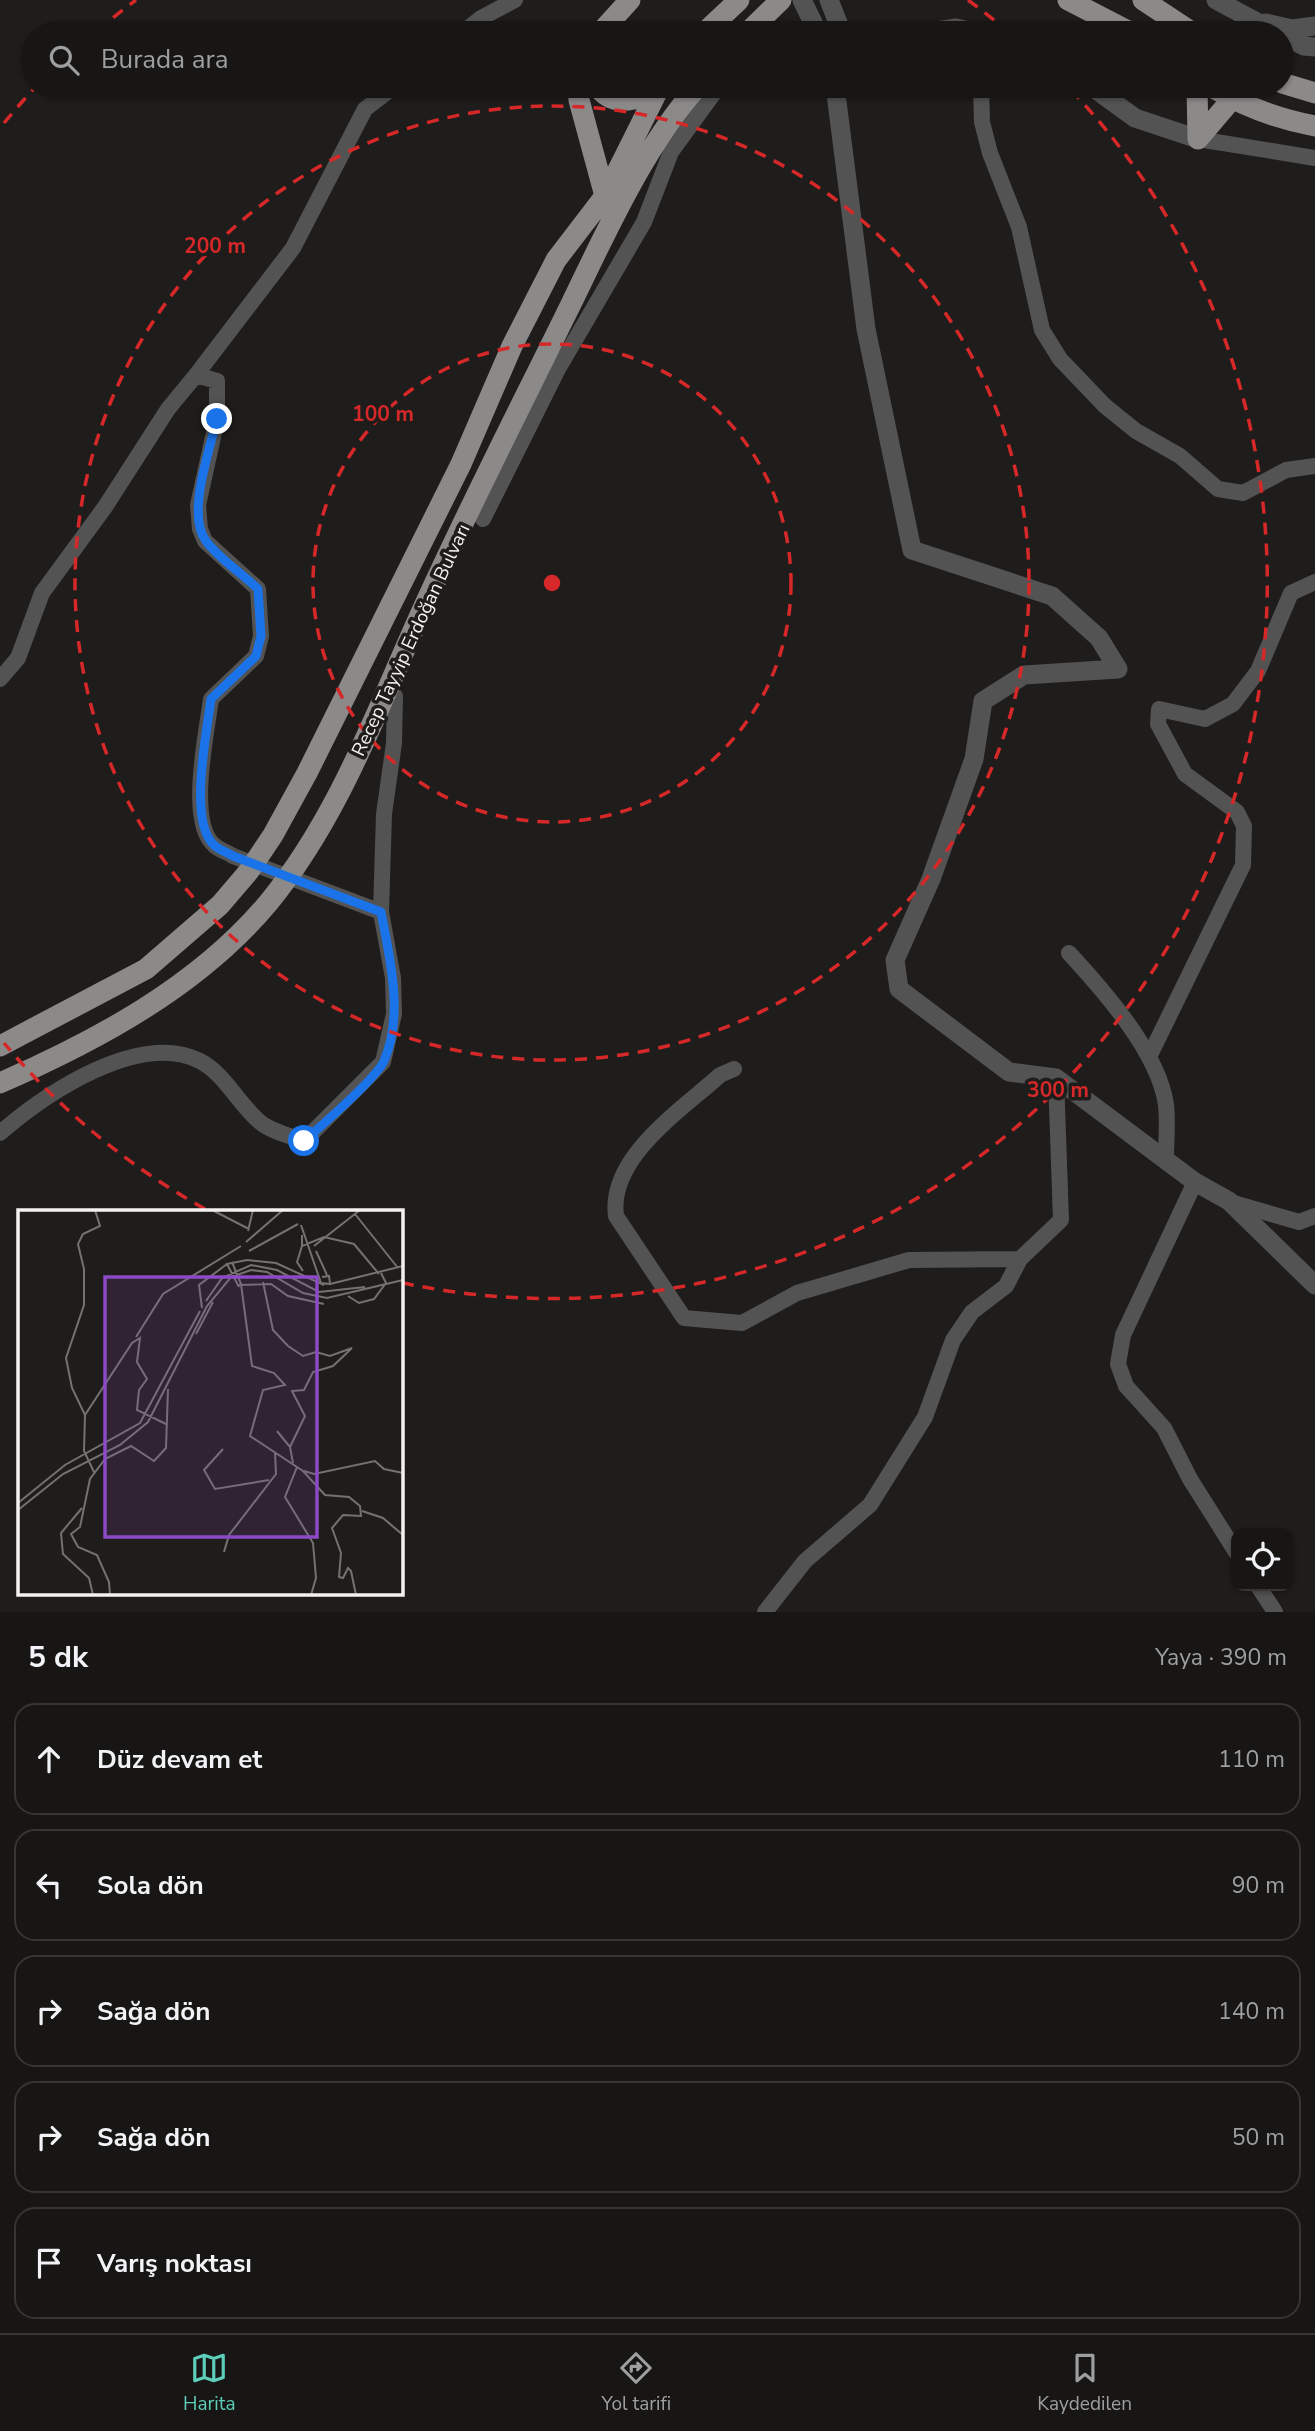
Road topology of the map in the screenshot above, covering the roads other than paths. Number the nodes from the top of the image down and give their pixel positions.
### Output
1 (516, 0) edge
2 (630, 0) edge
3 (739, 0) edge
4 (782, 0) edge
5 (1068, 0) edge
6 (1143, 0) edge
7 (1216, 0) edge
8 (1248, 19) junction
9 (477, 21) edge
10 (611, 21) edge
11 (717, 21) edge
12 (760, 21) edge
13 (1109, 21) edge
14 (1175, 21) edge
15 (1252, 21) edge
16 (1257, 21) edge
17 (1315, 26) edge
18 (1294, 29) edge
19 (1294, 41) edge
20 (1315, 47) edge
21 (1294, 87) edge
22 (1315, 93) edge
23 (379, 98) edge
24 (579, 98) edge
25 (611, 98) edge
26 (638, 98) edge
27 (653, 98) edge
28 (690, 98) edge
29 (710, 98) edge
30 (837, 98) edge
31 (981, 98) edge
32 (1108, 98) edge
33 (1197, 98) edge
34 (1232, 99) joint
35 (1315, 126) edge
36 (1198, 139) junction
37 (1315, 158) edge
38 (606, 196) junction
39 (196, 376) junction
40 (1315, 466) edge
41 (483, 519) dead end
42 (1315, 582) edge
43 (0, 679) edge
44 (395, 696) dead end
45 (381, 912) junction
46 (1069, 953) dead end
47 (0, 1046) edge
48 (1149, 1057) junction
49 (734, 1069) dead end
50 (1056, 1078) junction
51 (0, 1083) edge
52 (0, 1133) edge
53 (1166, 1159) junction
54 (1195, 1182) junction
55 (1229, 1201) junction
56 (1315, 1216) edge
57 (1020, 1259) junction
58 (1315, 1285) edge
59 (1231, 1544) edge
60 (1261, 1591) edge
61 (765, 1612) edge
62 (1275, 1612) edge

1 - 9 street
2 - 10 main road
3 - 11 main road
4 - 12 main road
5 - 13 main road
6 - 14 main road
7 - 8 street
8 - 15 street
8 - 16 street
17 - 18 street
19 - 20 street
21 - 22 main road
23 - 39 street
24 - 38 main road
25 - 26 main road
27 - 38 main road, Recep Tayyip Erdoğan Bulvarı
28 - 51 main road, Recep Tayyip Erdoğan Bulvarı
29 - 41 street
30 - 50 street
31 - 40 street
32 - 36 street
33 - 36 main road
34 - 35 main road
34 - 36 main road
36 - 37 street
38 - 47 main road, Recep Tayyip Erdoğan Bulvarı
39 - 43 street
39 - 45 street
42 - 48 street
44 - 45 street
45 - 52 street
46 - 48 street
48 - 53 street
49 - 57 street
50 - 53 street
50 - 57 street
53 - 54 street
54 - 55 street
54 - 59 street
55 - 56 street
55 - 58 street
57 - 61 street
60 - 62 street

